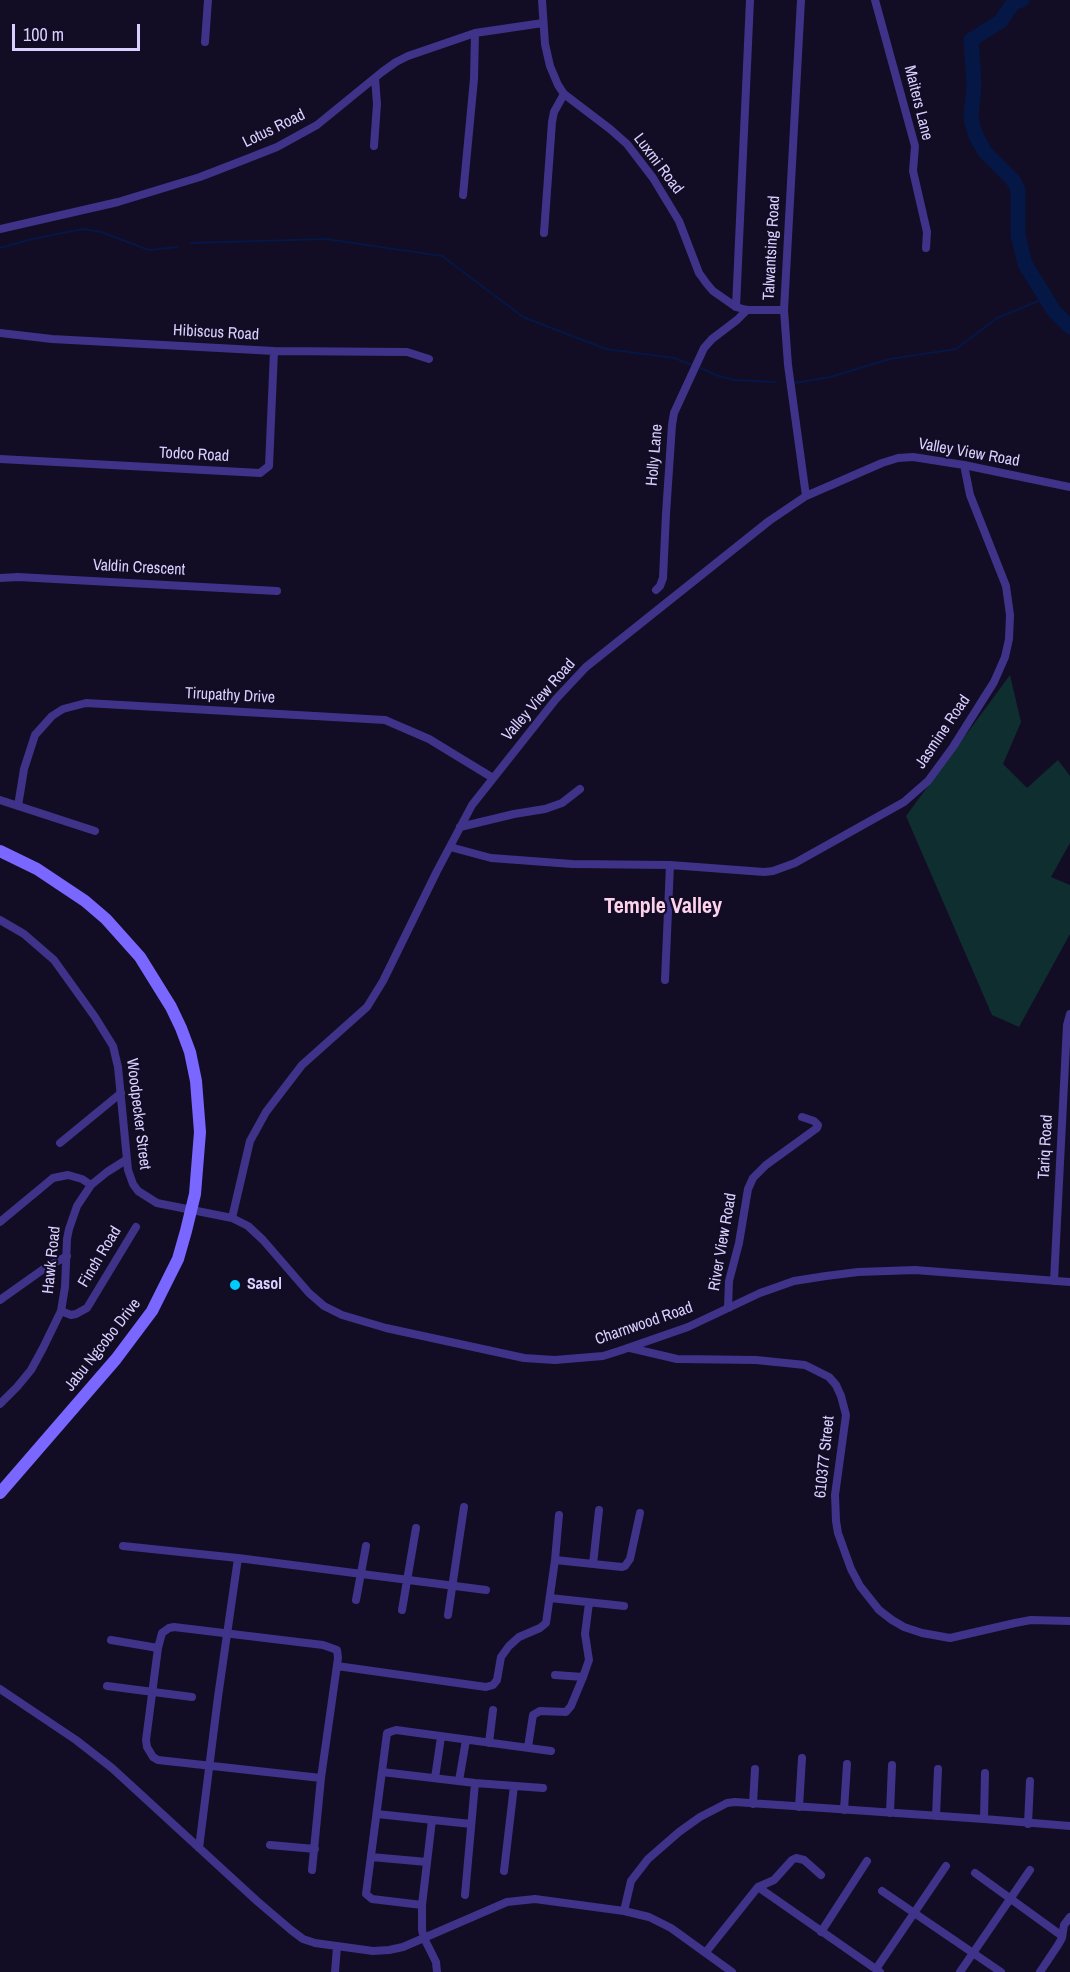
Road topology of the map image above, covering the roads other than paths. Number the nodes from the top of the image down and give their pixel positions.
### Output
1 (208, 0) edge
2 (542, 0) edge
3 (750, 0) edge
4 (801, 0) edge
5 (875, 0) edge
6 (543, 23) junction
7 (475, 33) junction
8 (205, 42) dead end
9 (375, 78) junction
10 (564, 94) junction
11 (374, 146) dead end
12 (463, 195) dead end
13 (0, 229) edge
14 (544, 233) dead end
15 (926, 248) dead end
16 (736, 307) junction
17 (784, 309) junction
18 (747, 310) junction
19 (0, 333) edge
20 (274, 351) junction
21 (429, 359) dead end
22 (0, 459) edge
23 (964, 465) junction
24 (1070, 488) edge
25 (806, 496) junction
26 (0, 578) edge
27 (656, 590) dead end
28 (277, 591) dead end
29 (493, 778) junction
30 (580, 789) dead end
31 (0, 800) edge
32 (18, 806) junction
33 (460, 827) junction
34 (95, 831) dead end
35 (450, 847) junction
36 (0, 851) edge
37 (670, 865) junction
38 (1, 922) edge
39 (665, 980) dead end
40 (1070, 1014) edge
41 (121, 1093) junction
42 (802, 1117) dead end
43 (60, 1143) dead end
44 (126, 1160) junction
45 (91, 1185) junction
46 (191, 1210) junction
47 (232, 1218) junction
48 (0, 1222) edge
49 (135, 1227) dead end
50 (67, 1256) junction
51 (1054, 1281) junction
52 (1070, 1282) edge
53 (0, 1300) edge
54 (728, 1308) junction
55 (61, 1311) junction
56 (630, 1348) junction
57 (0, 1404) edge
58 (0, 1493) edge
59 (464, 1507) dead end
60 (599, 1510) dead end
61 (640, 1513) dead end
62 (559, 1515) dead end
63 (416, 1528) dead end
64 (123, 1546) dead end
65 (366, 1546) dead end
66 (238, 1558) junction
67 (555, 1560) junction
68 (593, 1564) junction
69 (362, 1574) junction
70 (407, 1579) junction
71 (453, 1585) junction
72 (486, 1590) dead end
73 (550, 1598) junction
74 (356, 1600) dead end
75 (588, 1603) junction
76 (624, 1606) dead end
77 (402, 1610) dead end
78 (448, 1615) dead end
79 (1070, 1621) edge
80 (227, 1634) junction
81 (111, 1640) dead end
82 (158, 1648) junction
83 (337, 1666) junction
84 (555, 1675) dead end
85 (583, 1677) junction
86 (107, 1686) dead end
87 (0, 1689) edge
88 (152, 1691) junction
89 (192, 1697) dead end
90 (493, 1710) dead end
91 (441, 1737) junction
92 (466, 1740) junction
93 (489, 1743) junction
94 (528, 1747) junction
95 (551, 1751) dead end
96 (802, 1758) dead end
97 (847, 1764) dead end
98 (892, 1765) dead end
99 (209, 1766) junction
100 (755, 1769) dead end
101 (938, 1769) dead end
102 (382, 1772) junction
103 (985, 1773) dead end
104 (321, 1778) junction
105 (435, 1778) junction
106 (459, 1781) junction
107 (1030, 1781) dead end
108 (476, 1783) junction
109 (514, 1786) junction
110 (543, 1788) dead end
111 (753, 1804) junction
112 (799, 1807) junction
113 (844, 1810) junction
114 (890, 1813) junction
115 (377, 1815) junction
116 (936, 1816) junction
117 (984, 1819) junction
118 (432, 1820) junction
119 (471, 1824) junction
120 (1028, 1824) junction
121 (1070, 1826) edge
122 (270, 1845) dead end
123 (199, 1848) junction
124 (315, 1848) junction
125 (371, 1857) junction
126 (867, 1861) dead end
127 (427, 1863) junction
128 (946, 1866) dead end
129 (1030, 1869) dead end
130 (312, 1870) dead end
131 (504, 1871) dead end
132 (975, 1873) dead end
133 (822, 1875) dead end
134 (758, 1887) junction
135 (882, 1891) dead end
136 (465, 1894) dead end
137 (1009, 1898) junction
138 (423, 1905) junction
139 (624, 1911) junction
140 (914, 1914) junction
141 (1070, 1917) edge
142 (821, 1932) junction
143 (1062, 1936) junction
144 (424, 1938) junction
145 (337, 1947) junction
146 (706, 1952) junction
147 (972, 1952) junction
148 (878, 1971) edge
149 (335, 1972) edge
150 (437, 1972) edge
151 (732, 1972) edge
152 (960, 1972) edge
153 (1001, 1972) edge
154 (1041, 1972) edge

1 - 8 street
2 - 6 street, Luxmi Road
3 - 16 street
4 - 17 street, Talwantsing Road
5 - 15 street, Maiters Lane
6 - 7 street, Lotus Road
6 - 10 street, Luxmi Road
7 - 9 street, Lotus Road
7 - 12 street
9 - 11 street
9 - 13 street, Lotus Road
10 - 14 street
10 - 16 street, Luxmi Road
16 - 18 street, Luxmi Road
17 - 18 street, Luxmi Road
17 - 25 street, Talwantsing Road
18 - 27 street, Holly Lane
19 - 20 street, Hibiscus Road
20 - 21 street, Hibiscus Road
20 - 22 street, Todco Road
23 - 24 street, Valley View Road
23 - 25 street, Valley View Road
23 - 37 street, Jasmine Road
25 - 29 street, Valley View Road
26 - 28 street, Valdin Crescent
29 - 32 street, Tirupathy Drive
29 - 33 street, Valley View Road
30 - 33 street
31 - 32 street
32 - 34 street
33 - 35 street, Valley View Road
35 - 37 street, Jasmine Road
35 - 47 street, Valley View Road
36 - 46 main road, Jabu Ngcobo Drive
37 - 39 street
38 - 41 street, Woodpecker Street
40 - 51 street, Tariq Road
41 - 43 street
41 - 44 street, Woodpecker Street
42 - 54 street, River View Road
44 - 45 street, Hawk Road
44 - 46 street, Woodpecker Street
45 - 48 street
45 - 50 street, Hawk Road
46 - 47 street, Charnwood Road
46 - 58 main road, Jabu Ngcobo Drive
47 - 56 street, Charnwood Road
49 - 55 street, Finch Road
50 - 53 street
50 - 55 street, Hawk Road
51 - 52 street, Charnwood Road
51 - 54 street, Charnwood Road
54 - 56 street, Charnwood Road
55 - 57 street, Hawk Road
56 - 79 street, 610377 Street
59 - 71 street
60 - 68 street
61 - 68 street
62 - 67 street
63 - 70 street
64 - 66 street
65 - 69 street
66 - 69 street
66 - 80 street
67 - 68 street
67 - 73 street
69 - 70 street
69 - 74 street
70 - 71 street
70 - 77 street
71 - 72 street
71 - 78 street
73 - 75 street
73 - 83 street
75 - 76 street
75 - 85 street
80 - 82 street
80 - 83 street
80 - 99 street
81 - 82 street
82 - 88 street
83 - 104 street
84 - 85 street
85 - 94 street
86 - 88 street
87 - 123 street
88 - 89 street
88 - 99 street
90 - 93 street
91 - 92 street
91 - 102 street
91 - 105 street
92 - 93 street
92 - 106 street
93 - 94 street
94 - 95 street
96 - 112 street
97 - 113 street
98 - 114 street
99 - 104 street
99 - 123 street
100 - 111 street
101 - 116 street
102 - 105 street
102 - 115 street
103 - 117 street
104 - 124 street
105 - 106 street
106 - 108 street
107 - 120 street
108 - 109 street
108 - 119 street
109 - 110 street
109 - 131 street
111 - 112 street
111 - 139 street
112 - 113 street
113 - 114 street
114 - 116 street
115 - 118 street
115 - 125 street
116 - 117 street
117 - 120 street
118 - 119 street
118 - 127 street
119 - 136 street
120 - 121 street
122 - 124 street
123 - 145 street
124 - 130 street
125 - 127 street
125 - 138 street
126 - 142 street
127 - 138 street
128 - 140 street
129 - 137 street
132 - 137 street
133 - 134 street
134 - 142 street
134 - 146 street
135 - 140 street
137 - 143 street
137 - 147 street
138 - 144 street
139 - 144 street
139 - 146 street
140 - 147 street
140 - 148 street
141 - 143 street
142 - 148 street
143 - 154 street
144 - 145 street
144 - 150 street
145 - 149 street
146 - 151 street
147 - 152 street
147 - 153 street

